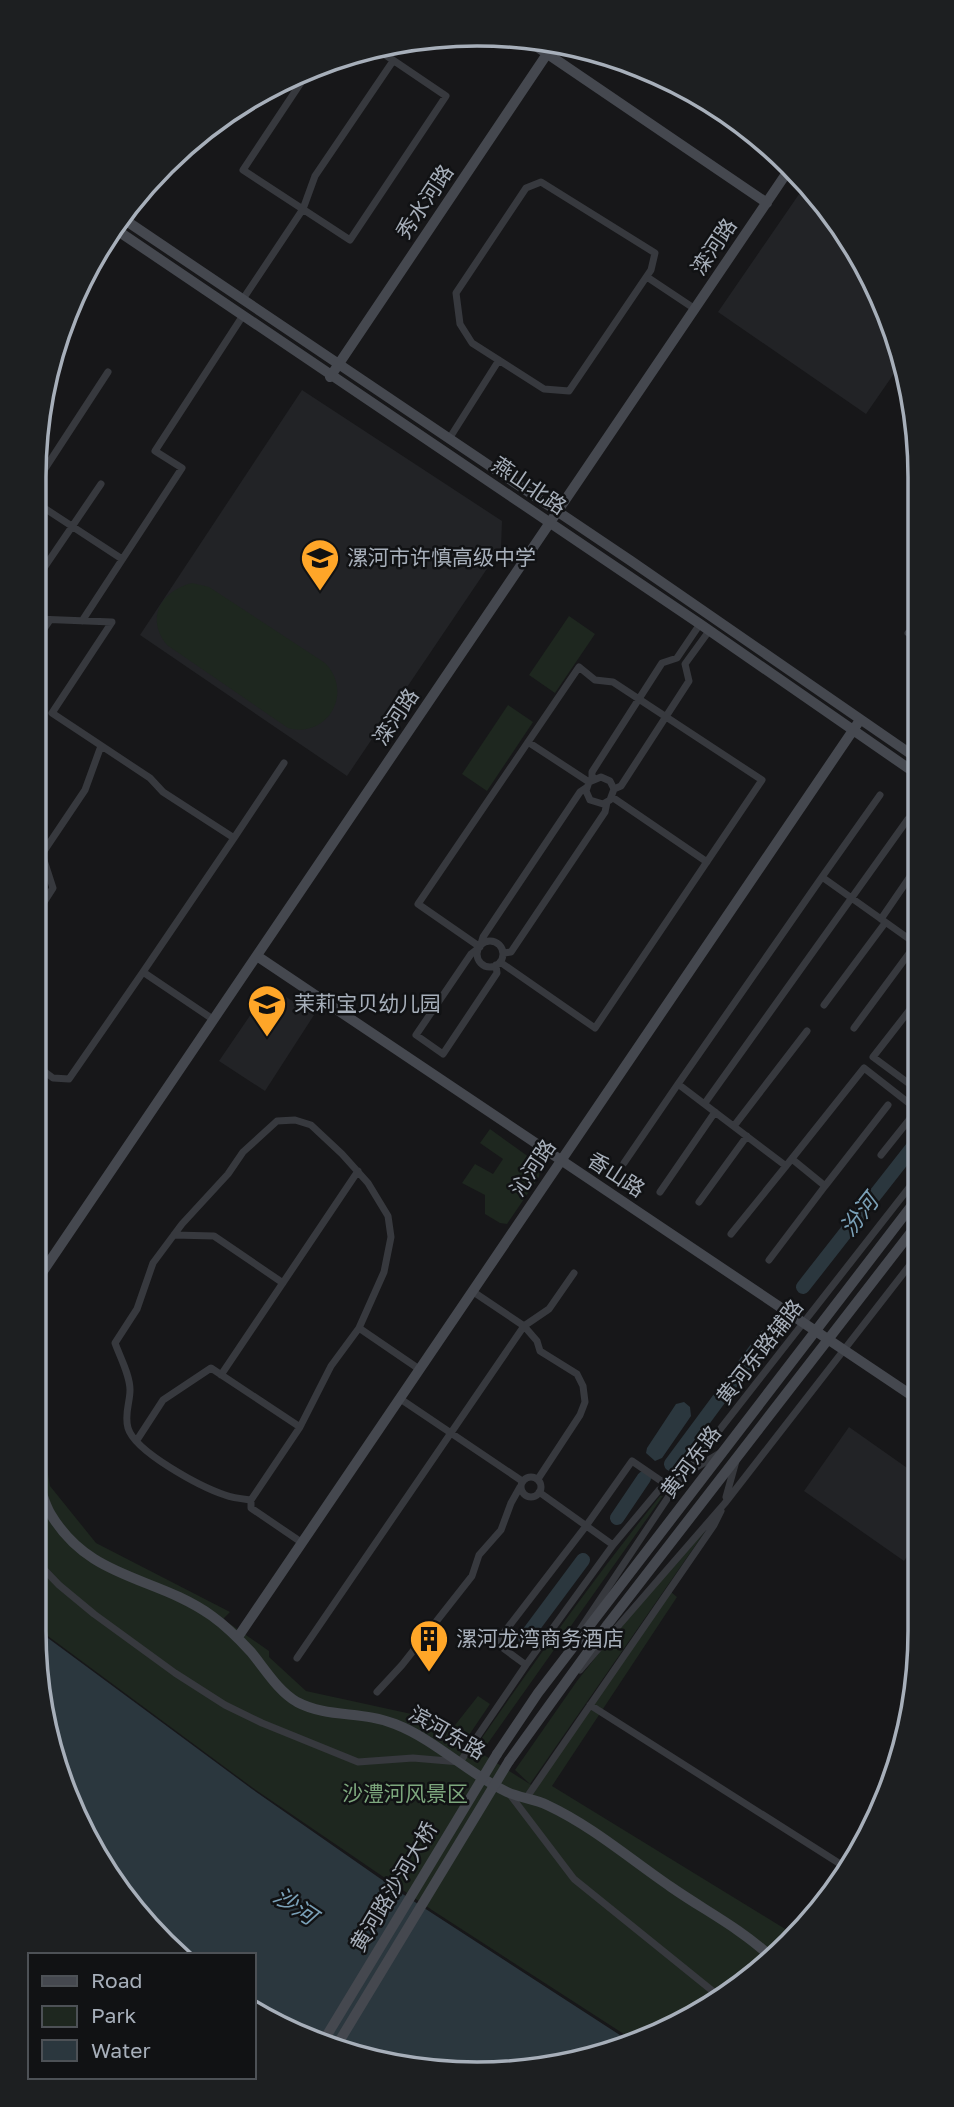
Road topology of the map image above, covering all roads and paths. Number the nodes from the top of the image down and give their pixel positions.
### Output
1 (549, 51) edge
2 (551, 52) edge
3 (386, 56) edge
4 (393, 61) junction
5 (301, 83) edge
6 (785, 175) edge
7 (766, 203) junction
8 (303, 209) junction
9 (129, 222) edge
10 (121, 233) edge
11 (647, 277) junction
12 (243, 299) junction
13 (695, 309) junction
14 (242, 317) junction
15 (499, 360) junction
16 (338, 364) junction
17 (108, 372) dead end
18 (330, 377) junction
19 (449, 439) junction
20 (46, 467) edge
21 (101, 484) dead end
22 (46, 509) edge
23 (558, 512) junction
24 (550, 524) junction
25 (72, 526) junction
26 (122, 559) junction
27 (46, 565) edge
28 (46, 620) edge
29 (50, 620) junction
30 (82, 621) junction
31 (46, 626) edge
32 (704, 628) junction
33 (638, 699) junction
34 (665, 717) junction
35 (860, 720) junction
36 (852, 732) junction
37 (528, 742) junction
38 (102, 746) junction
39 (908, 753) edge
40 (284, 763) dead end
41 (908, 768) edge
42 (589, 783) junction
43 (611, 796) junction
44 (880, 796) dead end
45 (908, 819) dead end
46 (234, 838) junction
47 (46, 848) edge
48 (707, 862) junction
49 (46, 864) edge
50 (822, 877) junction
51 (908, 881) edge
52 (46, 899) edge
53 (851, 899) junction
54 (883, 921) junction
55 (908, 937) edge
56 (480, 947) junction
57 (504, 953) junction
58 (257, 956) junction
59 (908, 956) edge
60 (498, 964) junction
61 (144, 972) junction
62 (824, 1005) dead end
63 (908, 1012) edge
64 (214, 1020) junction
65 (854, 1028) dead end
66 (807, 1031) dead end
67 (46, 1073) edge
68 (908, 1083) edge
69 (678, 1084) junction
70 (705, 1103) junction
71 (908, 1103) edge
72 (888, 1105) dead end
73 (715, 1112) junction
74 (908, 1123) edge
75 (734, 1126) junction
76 (747, 1136) junction
77 (881, 1155) dead end
78 (792, 1159) junction
79 (561, 1161) junction
80 (624, 1163) dead end
81 (786, 1166) junction
82 (358, 1171) junction
83 (825, 1186) junction
84 (908, 1189) edge
85 (660, 1192) dead end
86 (699, 1202) dead end
87 (908, 1210) edge
88 (174, 1234) junction
89 (731, 1234) dead end
90 (908, 1237) edge
91 (769, 1261) dead end
92 (46, 1267) edge
93 (908, 1267) edge
94 (574, 1273) dead end
95 (283, 1283) junction
96 (472, 1291) junction
97 (805, 1323) junction
98 (524, 1326) junction
99 (359, 1328) junction
100 (815, 1330) junction
101 (830, 1340) junction
102 (843, 1349) junction
103 (419, 1369) junction
104 (221, 1375) junction
105 (908, 1393) edge
106 (399, 1398) junction
107 (300, 1427) junction
108 (450, 1433) junction
109 (136, 1440) junction
110 (724, 1451) junction
111 (737, 1460) junction
112 (685, 1474) junction
113 (538, 1479) junction
114 (521, 1484) junction
115 (667, 1485) junction
116 (539, 1492) junction
117 (46, 1500) edge
118 (251, 1500) junction
119 (725, 1503) junction
120 (586, 1525) junction
121 (301, 1542) junction
122 (613, 1545) junction
123 (46, 1572) edge
124 (238, 1637) junction
125 (297, 1658) dead end
126 (526, 1665) junction
127 (377, 1692) dead end
128 (538, 1693) junction
129 (550, 1704) junction
130 (590, 1705) junction
131 (497, 1754) joint
132 (509, 1761) joint
133 (460, 1762) junction
134 (508, 1792) junction
135 (527, 1797) junction
136 (840, 1864) edge
137 (765, 1952) edge
138 (713, 1991) edge
139 (327, 2035) edge
140 (340, 2040) edge

1 - 16 street, 秀水河路
2 - 7 street
3 - 4 street
4 - 8 street
4 - 8 street
5 - 8 street
6 - 7 street, 滦河路
7 - 13 street, 滦河路
8 - 12 street
9 - 12 street, 燕山北路
10 - 14 street, 燕山北路
11 - 13 street
11 - 15 street
11 - 15 street
12 - 16 street, 燕山北路
13 - 23 street, 滦河路
14 - 18 street, 燕山北路
14 - 26 street
15 - 19 street
16 - 18 street, 秀水河路
16 - 19 street, 燕山北路
17 - 20 street
18 - 24 street, 燕山北路
19 - 23 street, 燕山北路
21 - 25 street
22 - 25 street
23 - 24 street, 滦河路
23 - 35 street, 燕山北路
24 - 32 street, 燕山北路
24 - 58 street, 滦河路
25 - 26 street
25 - 27 street
26 - 30 street
28 - 29 street
29 - 30 street
29 - 31 street
30 - 38 street
32 - 33 street
32 - 34 street
32 - 36 street, 燕山北路
33 - 34 street
33 - 37 street
33 - 42 street
34 - 43 street
34 - 48 street
35 - 36 street, 沁河路
35 - 39 street, 燕山北路
36 - 41 street, 燕山北路
36 - 79 street, 沁河路
37 - 42 street
37 - 56 street
38 - 46 street
38 - 47 street
40 - 46 street
42 - 43 street
42 - 43 street
42 - 56 street
43 - 48 street
43 - 57 street
44 - 50 street
45 - 53 street
46 - 61 street
48 - 60 street
49 - 52 street
50 - 53 street
50 - 69 street
51 - 54 street
53 - 54 street
53 - 70 street
54 - 55 street
54 - 62 street
56 - 57 street
56 - 60 street
56 - 60 street
57 - 60 street
58 - 64 street, 滦河路
58 - 79 street, 香山路
59 - 65 street
61 - 64 street
61 - 67 street
63 - 68 street
64 - 92 street, 滦河路
66 - 75 street
69 - 70 street
69 - 80 street
70 - 73 street
71 - 78 street
72 - 83 street
73 - 75 street
73 - 85 street
74 - 77 street
75 - 76 street
76 - 81 street
76 - 86 street
78 - 81 street
78 - 83 street
79 - 96 street, 沁河路
79 - 97 street, 香山路
81 - 89 street
82 - 88 street
82 - 95 street
82 - 99 street
83 - 91 street
84 - 97 street, 黄河东路辅路
87 - 100 street, 黄河东路
88 - 95 street
88 - 109 street
90 - 101 street, 黄河东路
93 - 102 street
94 - 98 street
95 - 104 street
96 - 98 street
96 - 103 street, 沁河路
97 - 100 street, 香山路
97 - 112 street, 黄河东路辅路
98 - 108 street
98 - 113 street
99 - 103 street
99 - 107 street
100 - 101 street, 香山路
100 - 110 street, 黄河东路
101 - 102 street, 香山路
101 - 111 street, 黄河东路
102 - 105 street, 香山路
102 - 119 street
103 - 106 street, 沁河路
104 - 107 street
104 - 109 street
106 - 108 street
106 - 121 street, 沁河路
107 - 118 street
108 - 114 street
108 - 125 street
109 - 118 street
110 - 112 street
110 - 128 street, 黄河东路
111 - 119 street
111 - 129 street, 黄河东路
112 - 115 street
112 - 128 street, 黄河东路辅路
113 - 114 street
113 - 116 street
114 - 116 street
114 - 127 street
115 - 120 street
115 - 122 street
116 - 120 street
117 - 124 street, 滨河东路
118 - 121 street
119 - 129 street
119 - 130 street
120 - 122 street
120 - 126 street
121 - 124 street, 沁河路
122 - 126 street
123 - 133 street
124 - 133 street, 滨河东路
126 - 133 street
128 - 131 street, 黄河东路
129 - 132 street, 黄河东路
130 - 135 street
130 - 136 street
131 - 139 street, 黄河路沙河大桥, bridge
132 - 140 street, 黄河路沙河大桥, bridge
133 - 134 street, 滨河东路
134 - 135 street, 滨河东路
134 - 138 street
135 - 137 street, 滨河东路

